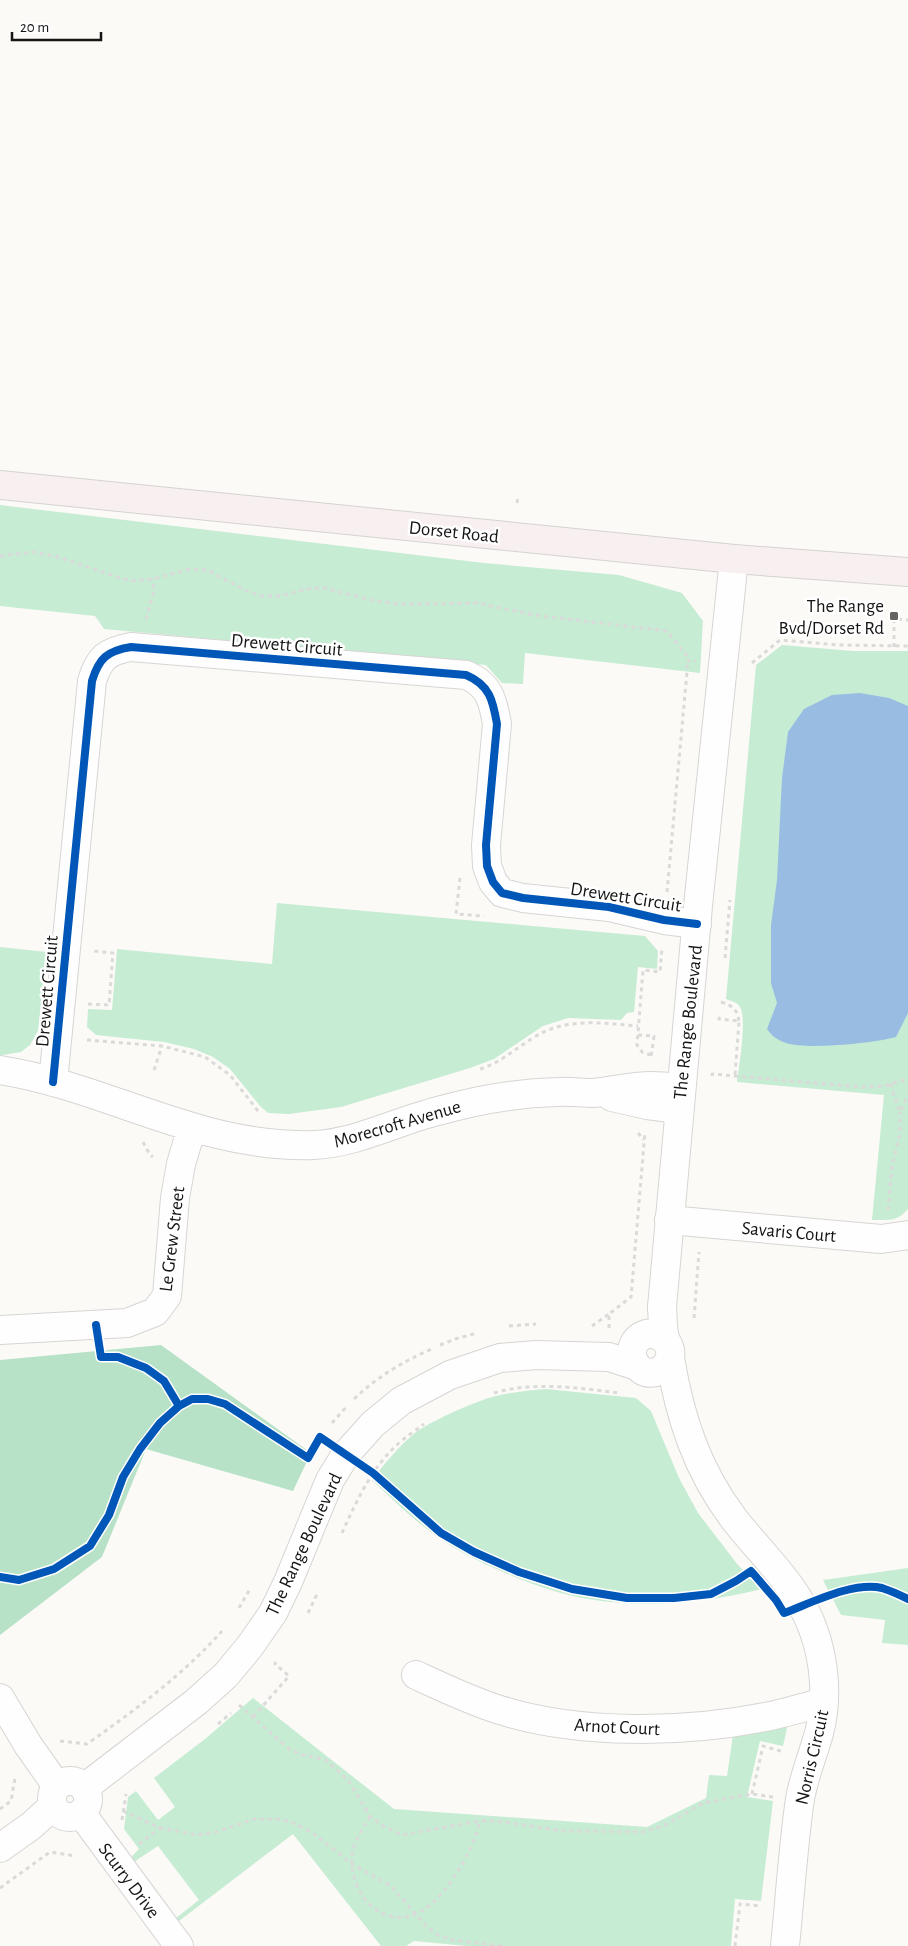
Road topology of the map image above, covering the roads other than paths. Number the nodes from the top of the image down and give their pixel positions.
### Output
1 (0, 485) edge
2 (734, 559) junction
3 (908, 572) edge
4 (698, 915) junction
5 (0, 1070) edge
6 (53, 1082) junction
7 (680, 1099) junction
8 (192, 1127) junction
9 (669, 1220) junction
10 (896, 1237) edge
11 (0, 1330) edge
12 (648, 1352) junction
13 (416, 1675) dead end
14 (0, 1698) edge
15 (824, 1702) junction
16 (55, 1796) junction
17 (83, 1800) junction
18 (0, 1848) edge
19 (179, 1946) edge
20 (785, 1946) edge

1 - 2 main road, Dorset Road
2 - 3 main road, Dorset Road
2 - 4 street, The Range Boulevard
4 - 6 street, Drewett Circuit
4 - 7 street, The Range Boulevard
5 - 6 street, Morecroft Avenue
6 - 8 street, Morecroft Avenue
7 - 8 street, Morecroft Avenue
7 - 9 street, The Range Boulevard
8 - 11 street, Le Grew Street
9 - 10 street, Savaris Court
9 - 12 street, The Range Boulevard
12 - 15 street, Norris Circuit
12 - 17 street, The Range Boulevard
13 - 15 street, Arnot Court
14 - 16 street
15 - 20 street, Norris Circuit
16 - 17 street
16 - 18 street
17 - 19 street, Scurry Drive

